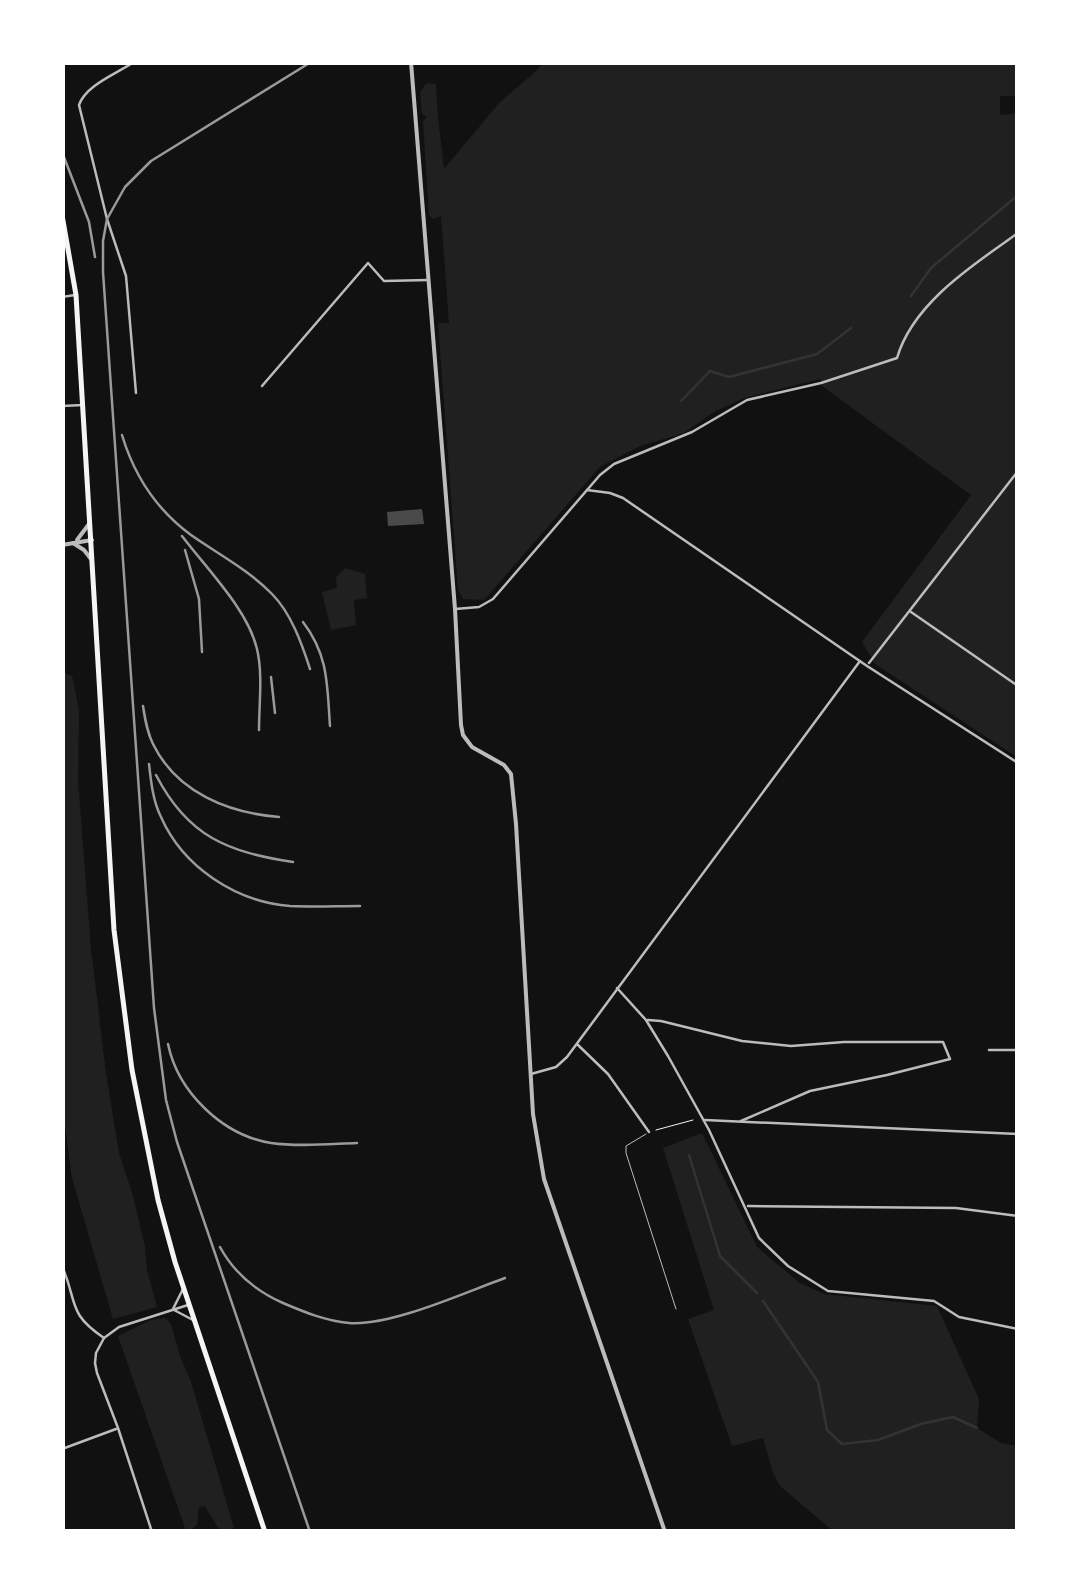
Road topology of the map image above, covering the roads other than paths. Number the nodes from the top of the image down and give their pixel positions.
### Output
1 (134, 62) edge
2 (411, 62) edge
3 (62, 216) edge
4 (1018, 233) edge
5 (429, 280) junction
6 (76, 295) junction
7 (62, 298) edge
8 (262, 386) dead end
9 (136, 393) dead end
10 (84, 404) junction
11 (62, 406) edge
12 (1018, 470) edge
13 (587, 490) junction
14 (91, 522) junction
15 (92, 540) junction
16 (72, 543) junction
17 (62, 545) edge
18 (93, 562) junction
19 (455, 610) junction
20 (910, 611) junction
21 (860, 661) junction
22 (867, 666) junction
23 (1018, 686) edge
24 (1018, 763) edge
25 (617, 988) junction
26 (646, 1020) junction
27 (576, 1044) junction
28 (989, 1050) dead end
29 (1018, 1050) edge
30 (531, 1074) junction
31 (702, 1118) junction
32 (741, 1121) junction
33 (651, 1132) joint
34 (1018, 1134) edge
35 (746, 1206) junction
36 (1018, 1216) edge
37 (62, 1266) edge
38 (184, 1288) junction
39 (189, 1305) junction
40 (676, 1309) dead end
41 (172, 1310) junction
42 (195, 1322) junction
43 (1018, 1329) edge
44 (104, 1338) junction
45 (118, 1428) junction
46 (62, 1449) edge
47 (152, 1532) edge
48 (265, 1532) edge
49 (665, 1532) edge

1 - 9 street
2 - 5 street
3 - 6 highway
4 - 13 street
5 - 8 street
5 - 19 street
6 - 7 street
6 - 10 highway
10 - 11 street
10 - 14 highway
12 - 20 street
13 - 19 street
13 - 21 street
14 - 15 highway
14 - 16 street
15 - 16 street
15 - 18 highway
16 - 17 street
16 - 18 street
18 - 38 highway
19 - 30 street
20 - 22 street
20 - 23 street
21 - 22 street
21 - 25 street
22 - 24 street
25 - 26 street
25 - 27 street
26 - 31 street
26 - 32 street
27 - 30 street
27 - 33 street
28 - 29 street
30 - 49 street
31 - 32 street
31 - 35 street
32 - 34 street
33 - 40 lane
35 - 36 street
35 - 43 street
37 - 44 street
38 - 39 highway
38 - 41 street
39 - 41 street
39 - 42 highway
41 - 42 street
41 - 44 street
42 - 48 highway
44 - 45 street
45 - 46 street
45 - 47 street

